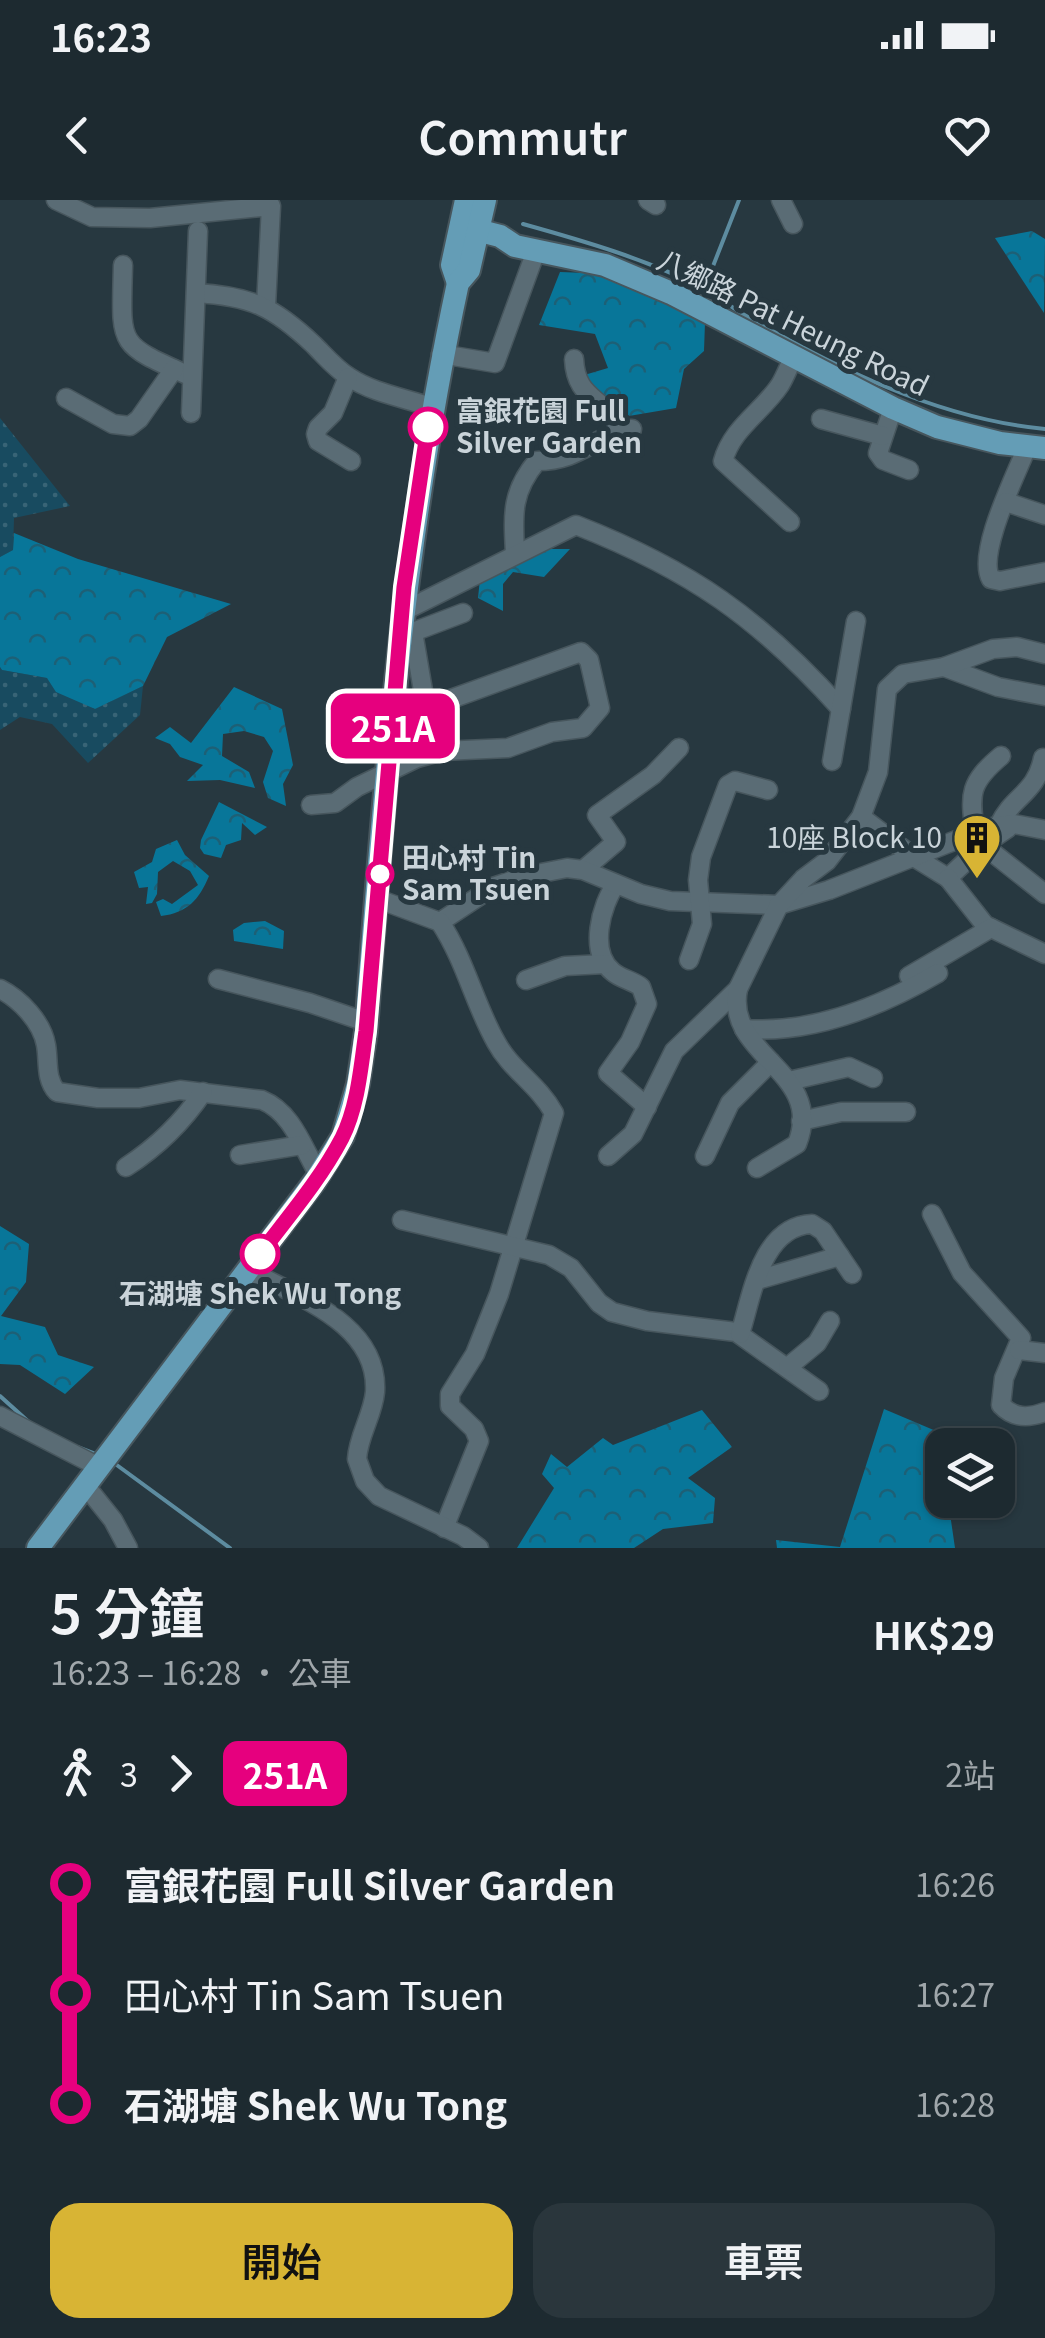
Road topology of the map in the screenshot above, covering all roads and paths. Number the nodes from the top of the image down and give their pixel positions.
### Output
1 (56, 200) edge
2 (466, 200) edge
3 (485, 200) edge
4 (781, 200) edge
5 (793, 224) dead end
6 (198, 232) dead end
7 (468, 235) junction
8 (526, 249) junction
9 (123, 265) dead end
10 (196, 293) junction
11 (266, 306) junction
12 (441, 354) junction
13 (794, 356) junction
14 (574, 359) dead end
15 (174, 369) junction
16 (192, 377) junction
17 (348, 377) junction
18 (66, 398) dead end
19 (431, 407) junction
20 (893, 408) junction
21 (191, 413) dead end
22 (821, 420) dead end
23 (883, 436) junction
24 (1036, 448) edge
25 (351, 462) dead end
26 (908, 470) dead end
27 (1006, 502) junction
28 (1045, 514) edge
29 (790, 522) dead end
30 (515, 553) junction
31 (1045, 572) edge
32 (402, 612) junction
33 (463, 613) dead end
34 (856, 622) dead end
35 (1045, 654) edge
36 (944, 667) junction
37 (1045, 696) edge
38 (426, 708) junction
39 (841, 709) junction
40 (393, 724) junction
41 (679, 748) dead end
42 (1001, 756) dead end
43 (1044, 758) edge
44 (832, 762) dead end
45 (389, 772) junction
46 (768, 790) dead end
47 (311, 806) dead end
48 (861, 817) junction
49 (1006, 825) junction
50 (1045, 830) edge
51 (979, 838) junction
52 (914, 857) junction
53 (583, 870) junction
54 (948, 878) junction
55 (616, 884) junction
56 (1045, 894) edge
57 (378, 899) junction
58 (702, 903) junction
59 (780, 906) junction
60 (440, 922) junction
61 (991, 928) junction
62 (1045, 954) edge
63 (688, 960) dead end
64 (605, 964) junction
65 (938, 973) dead end
66 (218, 978) dead end
67 (526, 980) dead end
68 (892, 986) dead end
69 (0, 989) edge
70 (738, 989) junction
71 (366, 1022) junction
72 (744, 1028) junction
73 (771, 1062) junction
74 (872, 1078) dead end
75 (789, 1081) junction
76 (204, 1092) junction
77 (646, 1107) junction
78 (906, 1112) dead end
79 (802, 1121) junction
80 (302, 1145) junction
81 (240, 1155) dead end
82 (608, 1156) dead end
83 (705, 1156) dead end
84 (126, 1167) dead end
85 (757, 1168) dead end
86 (319, 1174) junction
87 (932, 1214) dead end
88 (402, 1220) dead end
89 (513, 1246) junction
90 (840, 1256) junction
91 (248, 1270) junction
92 (852, 1274) dead end
93 (757, 1280) junction
94 (830, 1321) dead end
95 (740, 1334) junction
96 (1019, 1350) junction
97 (1045, 1353) edge
98 (788, 1366) junction
99 (819, 1391) dead end
100 (1045, 1412) edge
101 (0, 1416) edge
102 (92, 1476) junction
103 (444, 1528) junction
104 (38, 1548) edge
105 (128, 1548) edge
106 (479, 1548) edge

1 - 11 street
2 - 7 main road
3 - 7 main road
4 - 5 street
6 - 10 street
7 - 8 main road, 八鄉路 Pat Heung Road
7 - 12 main road
8 - 12 street
8 - 13 main road, 八鄉路 Pat Heung Road
9 - 15 street
10 - 11 street
10 - 16 street
11 - 17 street
12 - 19 main road
13 - 20 main road, 八鄉路 Pat Heung Road
13 - 29 street
14 - 30 street
15 - 16 street
15 - 18 street
16 - 21 street
17 - 19 street
17 - 25 street
19 - 32 main road
20 - 23 street
20 - 24 main road, 八鄉路 Pat Heung Road
22 - 23 street
23 - 26 street
24 - 27 street
27 - 28 street
27 - 31 street
30 - 32 street
30 - 39 street
32 - 40 main road
33 - 38 street
34 - 39 street
35 - 36 street
36 - 37 street
36 - 48 street
38 - 40 street
38 - 45 street
39 - 44 street
40 - 45 main road
41 - 53 street
42 - 51 street
43 - 49 street
45 - 47 street
45 - 57 main road
46 - 58 street
48 - 52 street
48 - 59 street
49 - 50 street
49 - 51 street
51 - 52 street
51 - 54 street
51 - 56 street
52 - 54 street
52 - 59 street
53 - 55 street
53 - 60 street
54 - 61 street
55 - 58 street
55 - 64 street
57 - 60 street
57 - 71 main road
58 - 59 street
58 - 63 street
59 - 70 street
60 - 89 street
61 - 62 street
61 - 68 street
64 - 67 street
64 - 77 street
65 - 72 street
66 - 71 street
69 - 76 street
70 - 72 street
70 - 77 street
71 - 86 main road
72 - 73 street
73 - 75 street
73 - 83 street
74 - 75 street
75 - 79 street
76 - 80 street
76 - 84 street
77 - 82 street
78 - 79 street
79 - 85 street
80 - 81 street
80 - 86 street
86 - 91 main road
87 - 96 street
88 - 89 street
89 - 95 street
89 - 103 street
90 - 92 street
90 - 93 street
90 - 93 street
91 - 102 main road
91 - 103 street
93 - 95 street
94 - 98 street
95 - 98 street
96 - 97 street
96 - 100 street
98 - 99 street
101 - 102 street
102 - 104 main road
102 - 105 street
103 - 106 street

